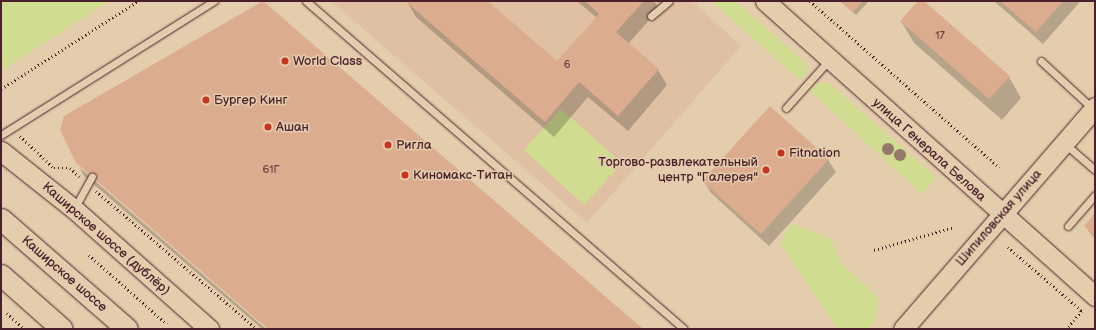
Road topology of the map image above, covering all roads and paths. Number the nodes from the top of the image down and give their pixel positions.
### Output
1 (138, 1) edge
2 (214, 1) edge
3 (306, 1) edge
4 (669, 1) edge
5 (765, 1) edge
6 (810, 1) edge
7 (651, 16) dead end
8 (830, 59) junction
9 (1041, 61) dead end
10 (1, 88) edge
11 (786, 108) dead end
12 (1094, 108) edge
13 (13, 129) junction
14 (1, 135) edge
15 (1064, 143) junction
16 (1, 151) edge
17 (999, 167) dead end
18 (1095, 170) edge
19 (89, 180) junction
20 (1095, 195) edge
21 (74, 210) junction
22 (1002, 215) junction
23 (1, 218) edge
24 (1068, 226) dead end
25 (954, 227) dead end
26 (1008, 247) dead end
27 (874, 250) dead end
28 (89, 255) dead end
29 (1, 275) edge
30 (1094, 292) edge
31 (7, 314) dead end
32 (167, 324) dead end
33 (24, 329) edge
34 (62, 329) edge
35 (127, 329) edge
36 (209, 329) edge
37 (256, 329) edge
38 (684, 329) edge
39 (903, 329) edge
40 (1067, 329) edge

1 - 10 path
2 - 13 lane
3 - 38 lane
4 - 7 lane
5 - 8 main road, улица Генерала Белова
6 - 17 path
8 - 11 lane
8 - 22 main road, улица Генерала Белова
9 - 12 lane
12 - 15 main road, Шипиловская улица
13 - 14 lane
13 - 19 path
15 - 18 lane
15 - 22 main road, Шипиловская улица
16 - 21 main road, Каширское шоссе (дублёр)
19 - 21 lane
19 - 37 path
20 - 24 lane
21 - 36 main road, Каширское шоссе (дублёр)
22 - 30 main road, улица Генерала Белова
22 - 39 main road, Шипиловская улица
23 - 35 main road, Каширское шоссе
25 - 27 path
26 - 40 path
28 - 32 path
29 - 34 main road
31 - 33 path

